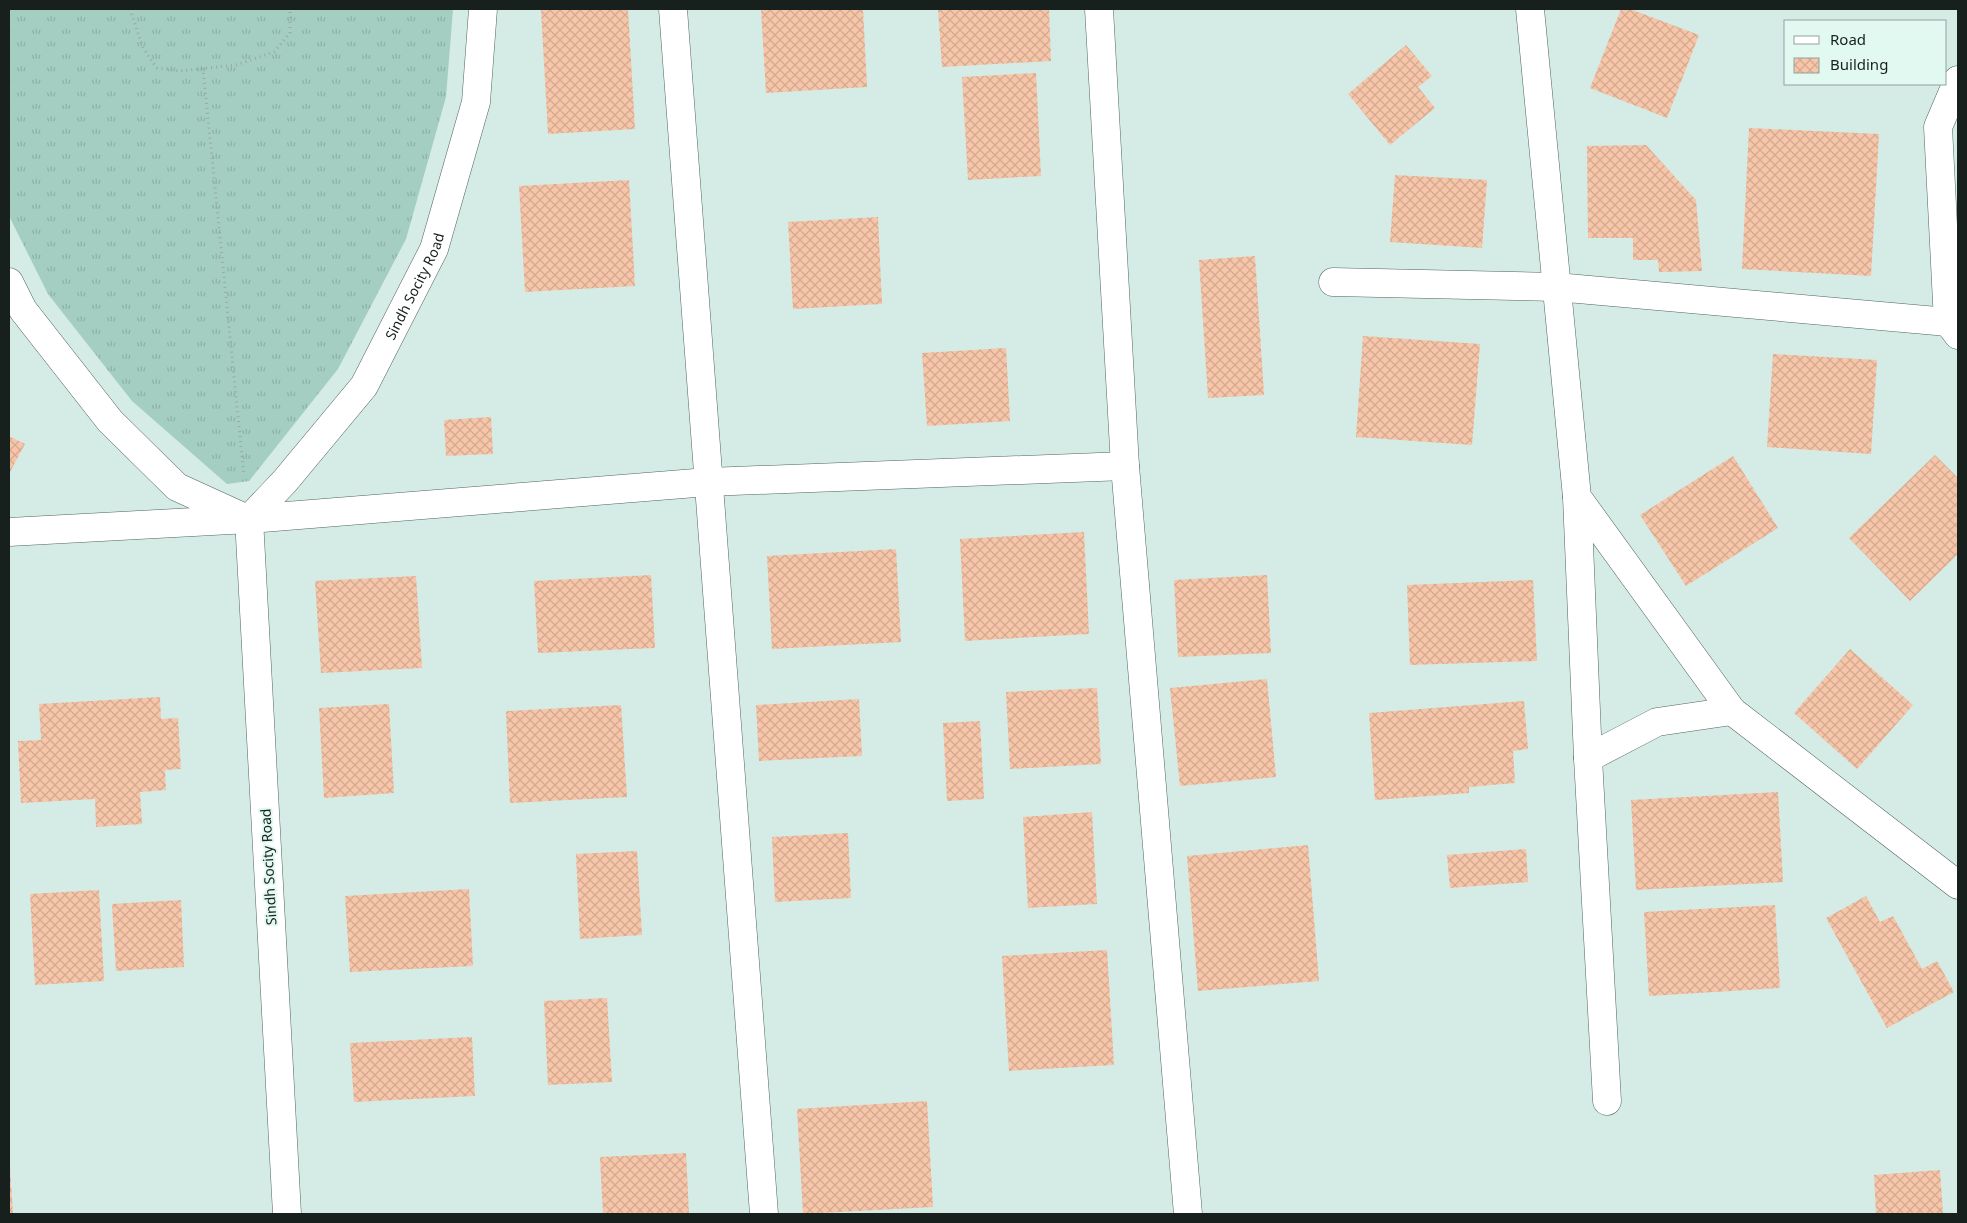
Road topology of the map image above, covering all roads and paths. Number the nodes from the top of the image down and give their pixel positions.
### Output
1 (130, 9) edge
2 (290, 9) edge
3 (483, 9) edge
4 (673, 9) edge
5 (1099, 9) edge
6 (1530, 9) edge
7 (203, 68) junction
8 (1958, 80) edge
9 (9, 282) edge
10 (1333, 282) dead end
11 (1556, 287) junction
12 (1953, 328) edge
13 (1125, 466) junction
14 (708, 482) junction
15 (1577, 497) junction
16 (249, 519) junction
17 (9, 532) edge
18 (1732, 711) junction
19 (1588, 758) junction
20 (1958, 885) edge
21 (1606, 1101) dead end
22 (287, 1214) edge
23 (764, 1214) edge
24 (1188, 1214) edge

1 - 7 path
2 - 7 path
3 - 16 lane, Sindh Socity Road
4 - 14 lane
5 - 13 lane
6 - 11 lane
7 - 16 path
8 - 12 lane
9 - 16 lane
10 - 11 lane
11 - 12 lane
11 - 15 lane
13 - 14 lane
13 - 24 lane
14 - 16 lane
14 - 23 lane
15 - 18 lane
15 - 19 lane
16 - 17 lane
16 - 22 lane, Sindh Socity Road
18 - 19 lane
18 - 20 lane
19 - 21 lane

